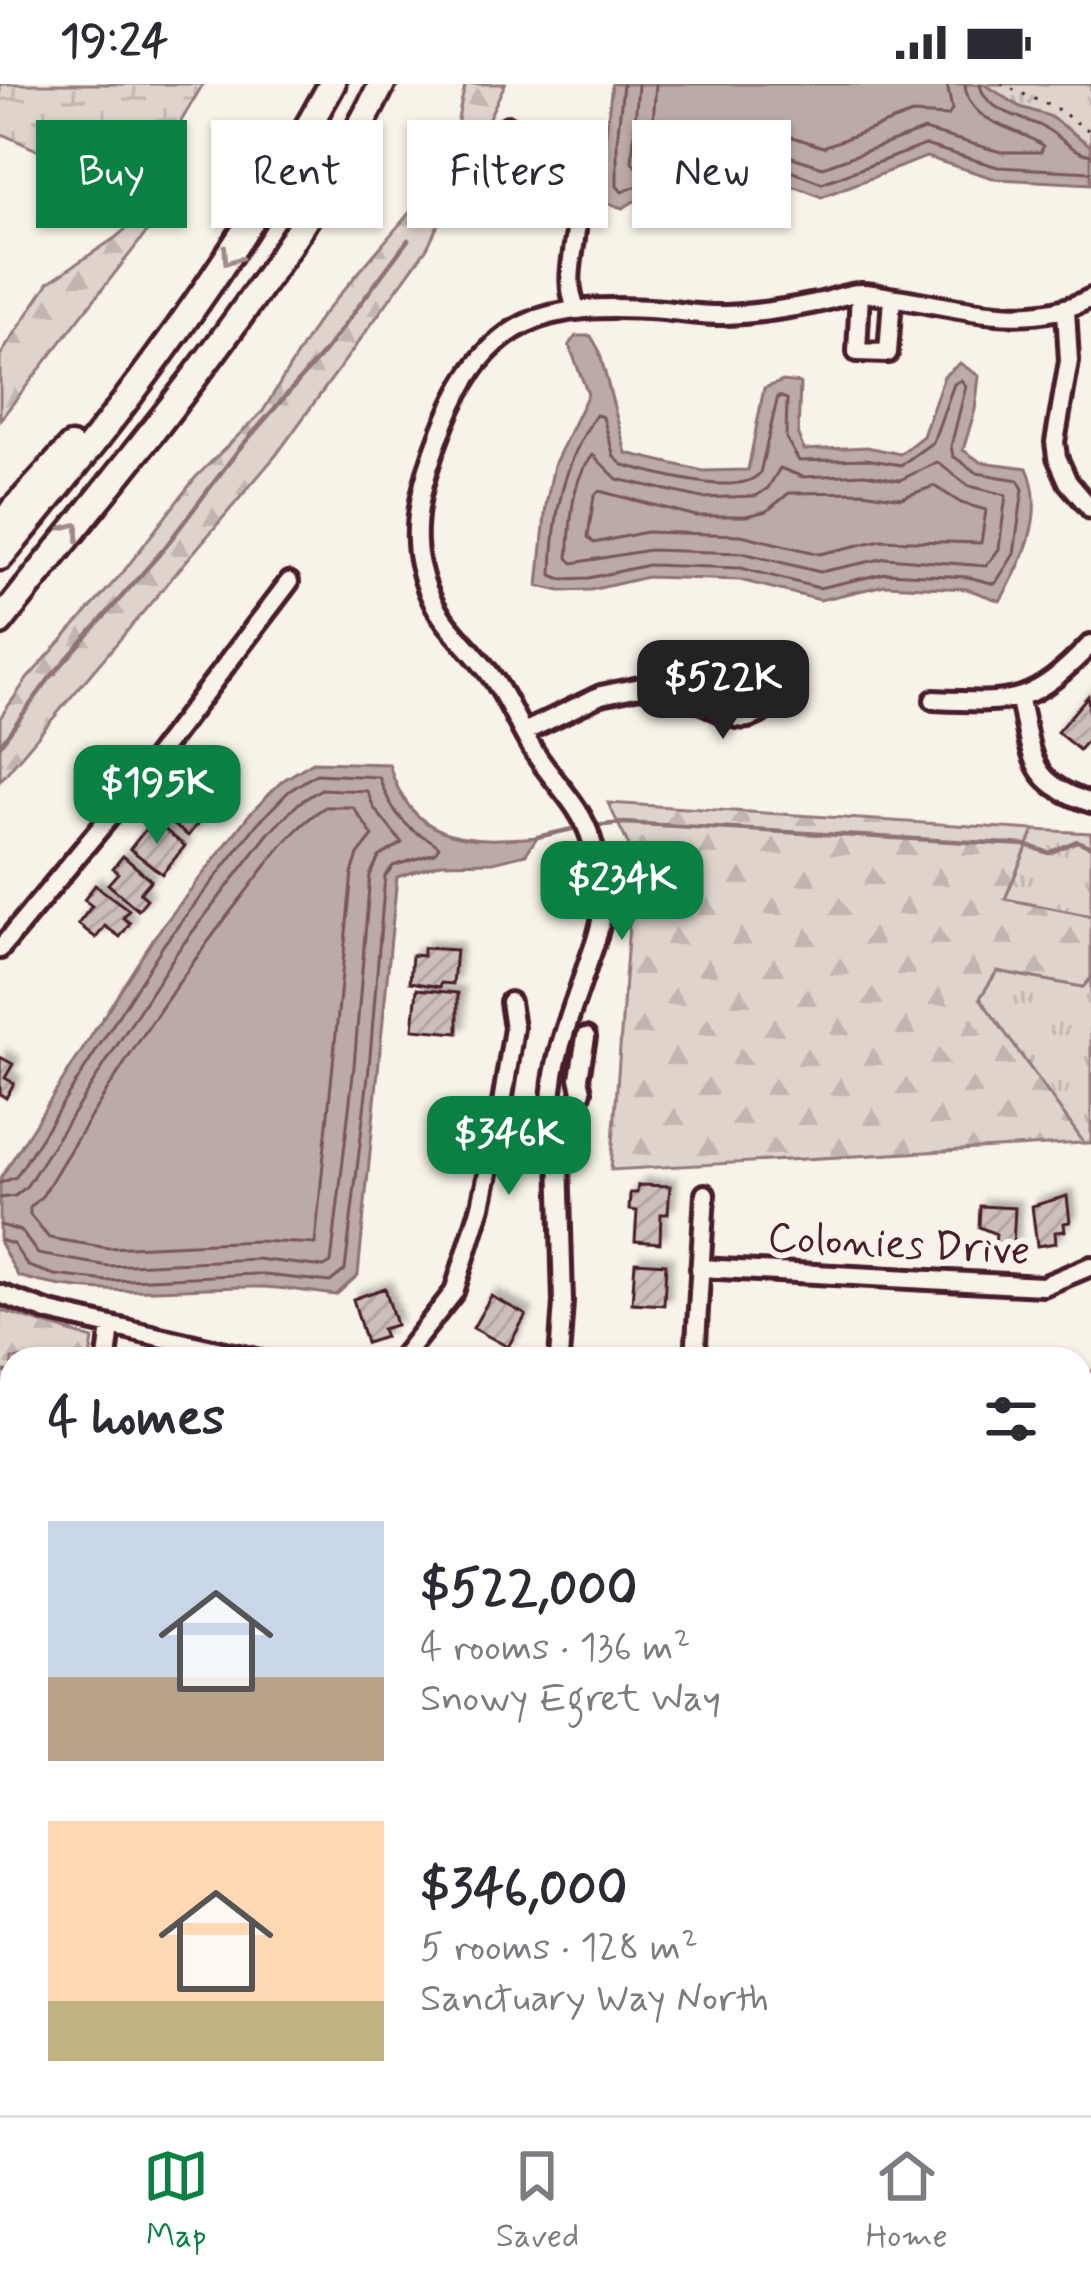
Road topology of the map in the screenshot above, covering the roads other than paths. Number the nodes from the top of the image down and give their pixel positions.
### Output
1 (332, 84) edge
2 (382, 84) edge
3 (577, 228) edge
4 (860, 293) junction
5 (892, 298) junction
6 (1091, 298) edge
7 (576, 308) junction
8 (1066, 310) junction
9 (178, 329) junction
10 (1091, 509) edge
11 (0, 525) edge
12 (0, 557) edge
13 (289, 583) dead end
14 (0, 622) edge
15 (1091, 644) edge
16 (934, 700) dead end
17 (1020, 700) junction
18 (706, 705) dead end
19 (524, 732) junction
20 (1091, 803) edge
21 (0, 949) edge
22 (510, 1002) dead end
23 (574, 1006) junction
24 (559, 1156) junction
25 (705, 1194) dead end
26 (1091, 1266) edge
27 (700, 1268) junction
28 (0, 1294) edge
29 (111, 1326) junction
30 (108, 1347) edge
31 (203, 1347) edge
32 (410, 1347) edge
33 (560, 1347) edge
34 (696, 1347) edge

1 -> 9 highway
14 -> 2 highway
3 - 7 street
4 - 5 street
4 - 5 street
4 - 7 street
5 - 8 street
6 - 8 street
7 - 19 street
8 - 10 street
9 - 11 highway
9 - 12 highway
13 - 21 street
15 - 17 street
16 - 17 street
17 - 20 street
18 - 19 street
19 - 23 street
22 - 32 street
23 - 24 street
23 - 24 street
24 - 33 street
25 - 27 street
26 - 27 street, Colonies Drive
27 - 34 street
28 - 29 street
29 - 30 street
29 - 31 street

